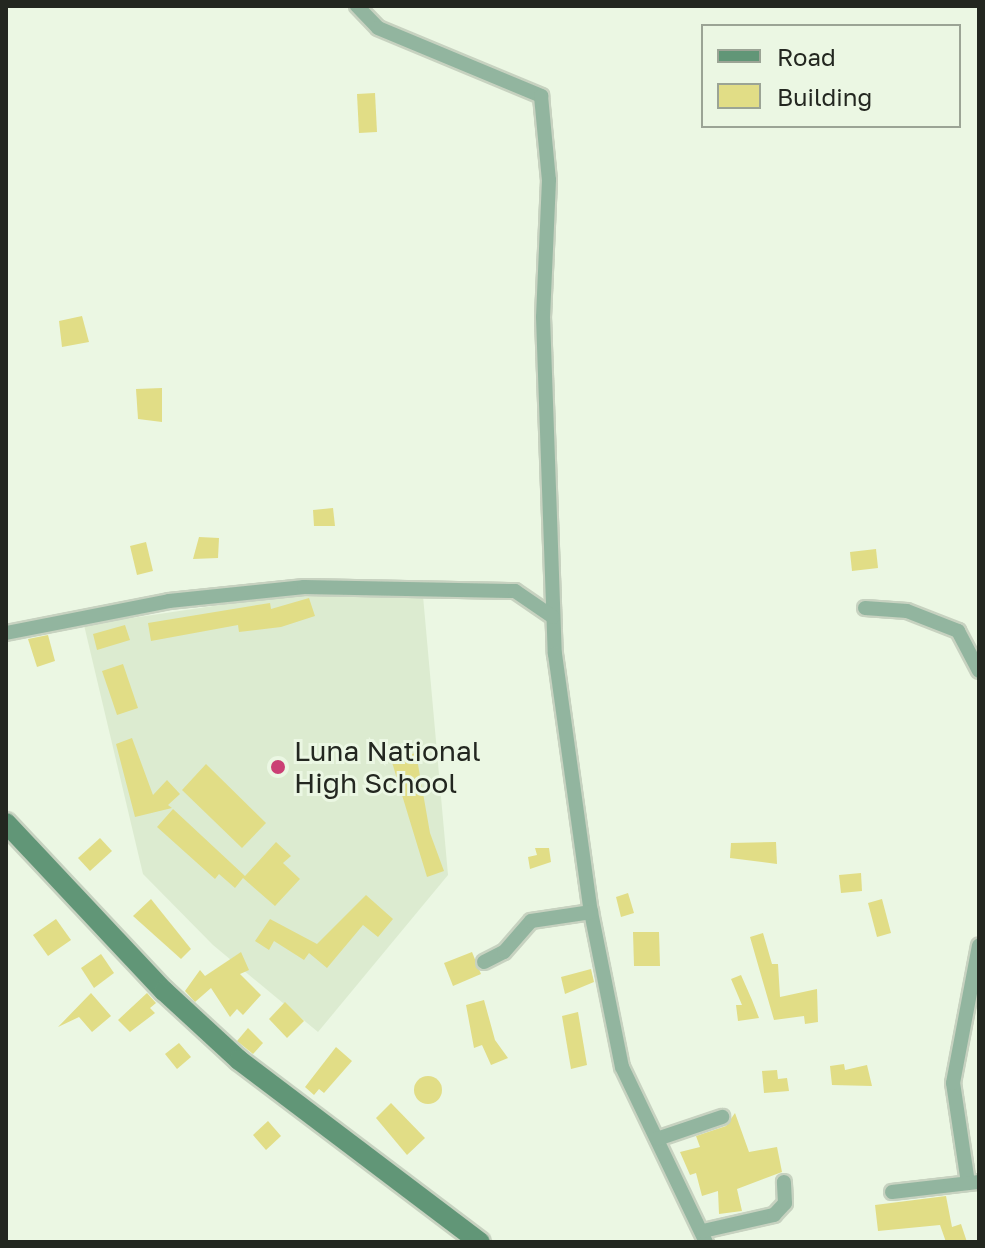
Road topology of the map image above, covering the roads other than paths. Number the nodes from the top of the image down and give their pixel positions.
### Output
1 (357, 6) edge
2 (865, 608) dead end
3 (553, 617) junction
4 (6, 633) edge
5 (979, 671) edge
6 (6, 823) edge
7 (591, 912) junction
8 (979, 945) edge
9 (484, 962) dead end
10 (722, 1117) dead end
11 (657, 1139) junction
12 (784, 1182) dead end
13 (974, 1182) edge
14 (892, 1192) dead end
15 (704, 1237) edge
16 (480, 1242) edge

1 - 3 street
2 - 5 street
3 - 4 street
3 - 7 street
6 - 16 main road
7 - 9 street
7 - 11 street
8 - 13 street
10 - 11 street
11 - 15 street
12 - 15 street
13 - 14 street

